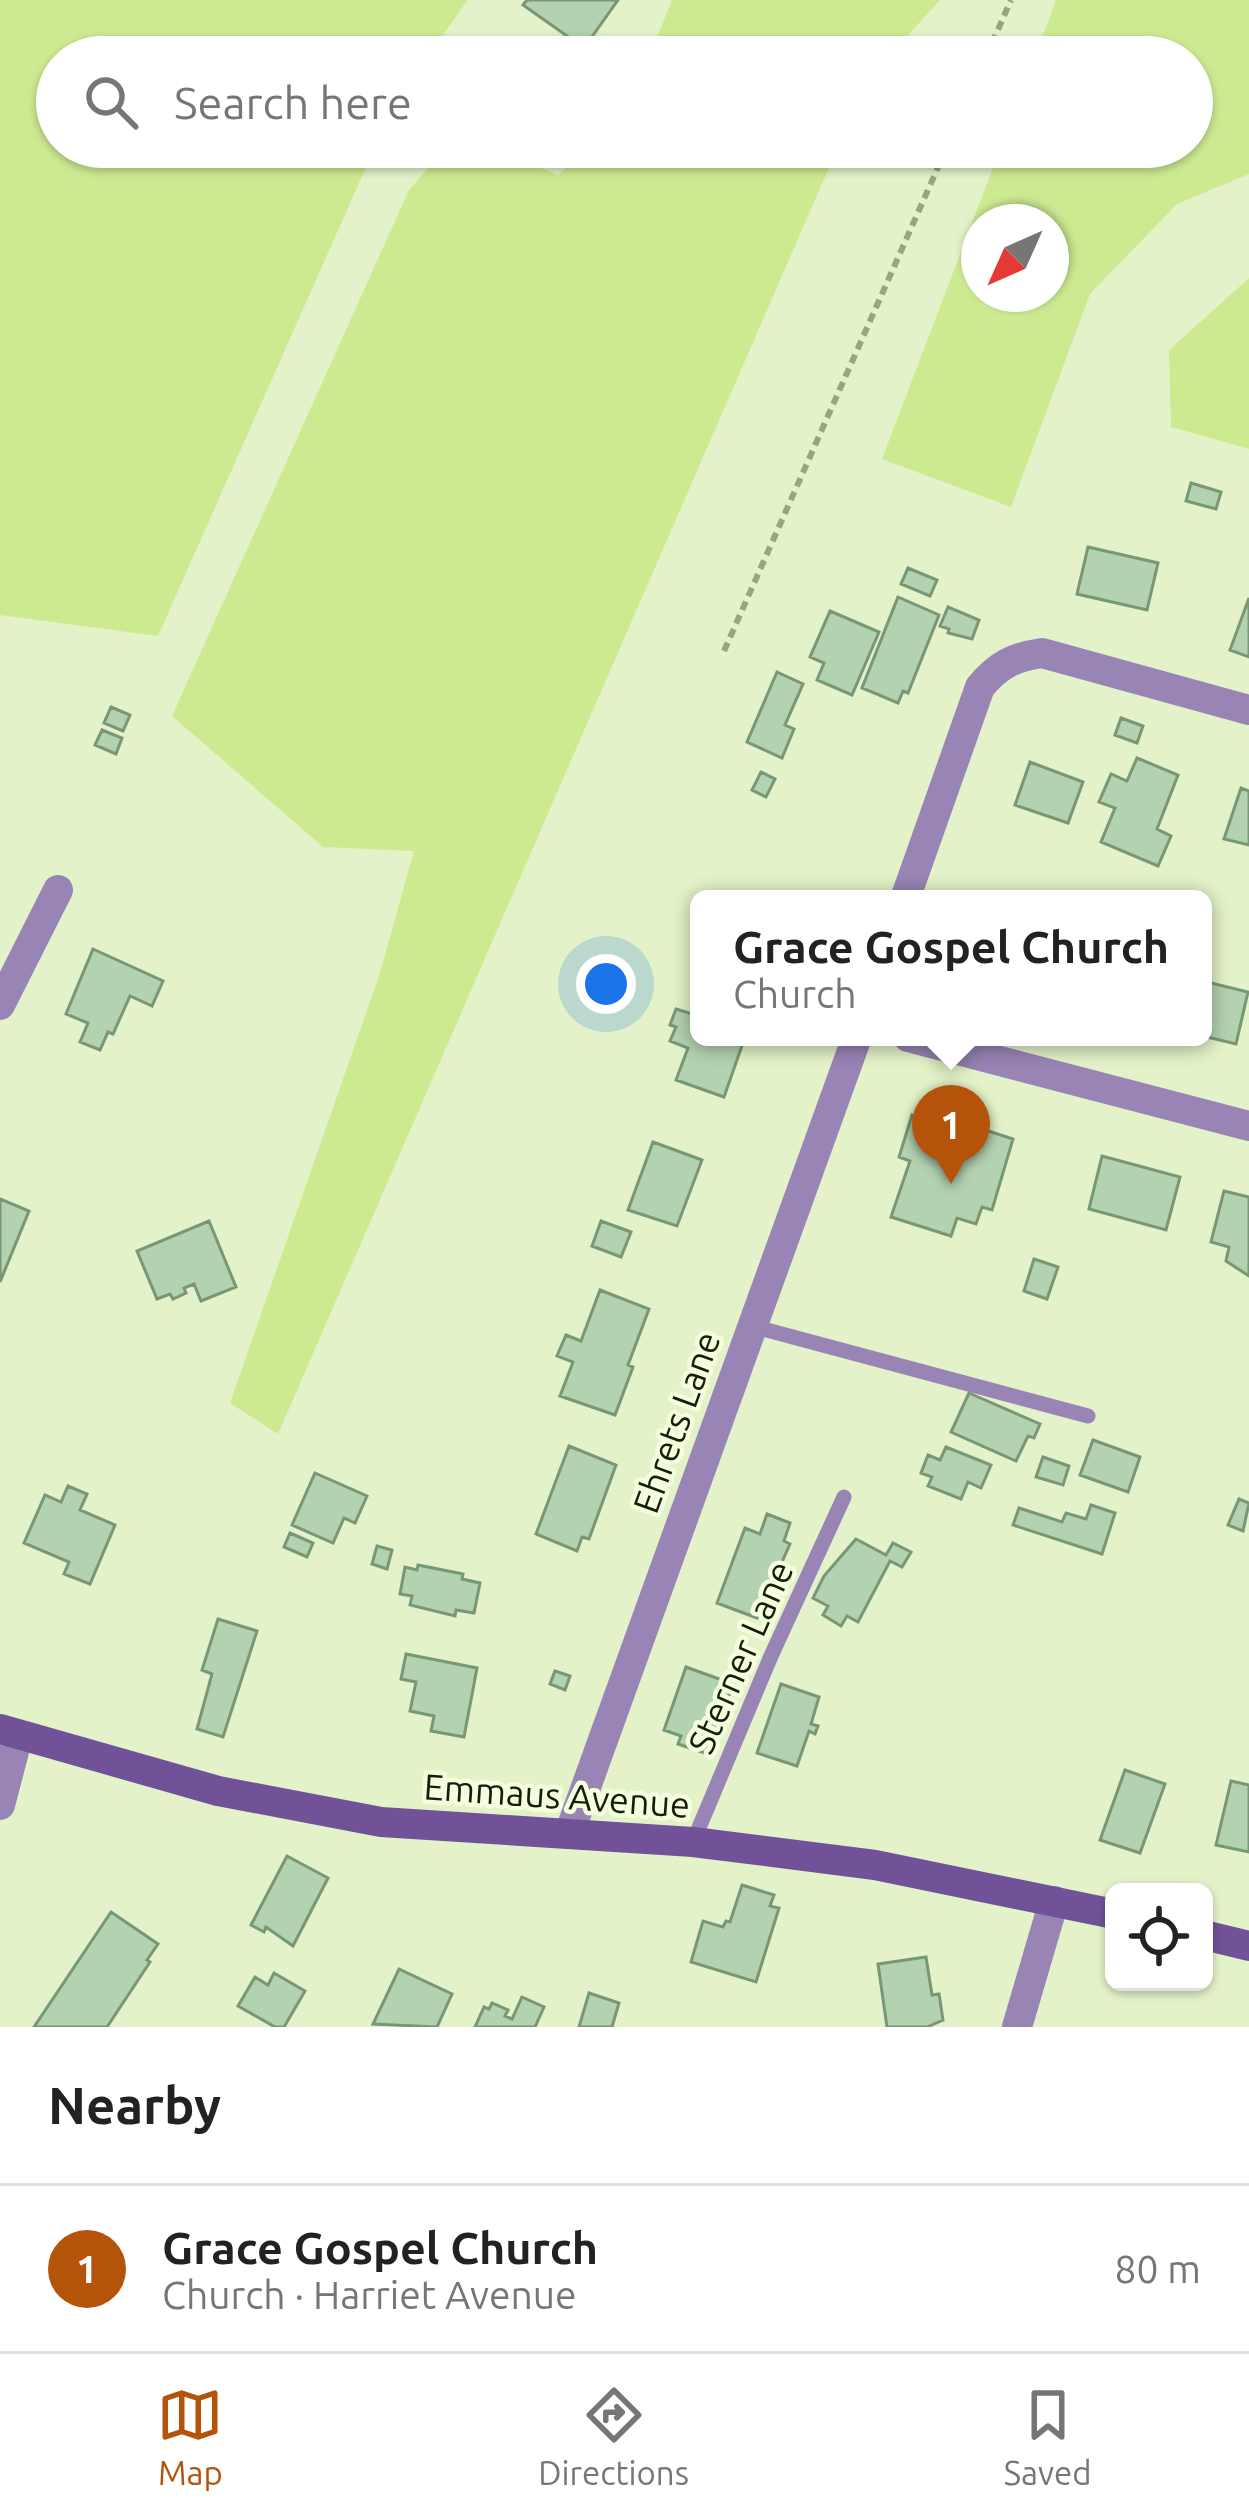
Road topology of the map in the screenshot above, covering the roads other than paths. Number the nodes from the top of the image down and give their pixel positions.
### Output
1 (1249, 710) edge
2 (58, 890) dead end
3 (908, 890) edge
4 (0, 1005) edge
5 (853, 1046) edge
6 (942, 1046) edge
7 (1249, 1126) edge
8 (752, 1326) junction
9 (1088, 1416) dead end
10 (844, 1497) dead end
11 (9, 1732) edge
12 (0, 1805) edge
13 (569, 1834) junction
14 (693, 1842) junction
15 (1054, 1900) junction
16 (1105, 1913) edge
17 (1213, 1937) edge
18 (1249, 1946) edge
19 (1017, 2027) edge

1 - 3 street
2 - 4 street
5 - 8 street, Ehrets Lane
6 - 7 street
8 - 9 lane
8 - 13 street, Ehrets Lane
10 - 14 lane, Sterner Lane
11 - 12 street
11 - 13 main road, Emmaus Avenue
13 - 14 main road, Emmaus Avenue
14 - 15 main road, Emmaus Avenue
15 - 16 main road, Emmaus Avenue
15 - 19 street
17 - 18 main road

